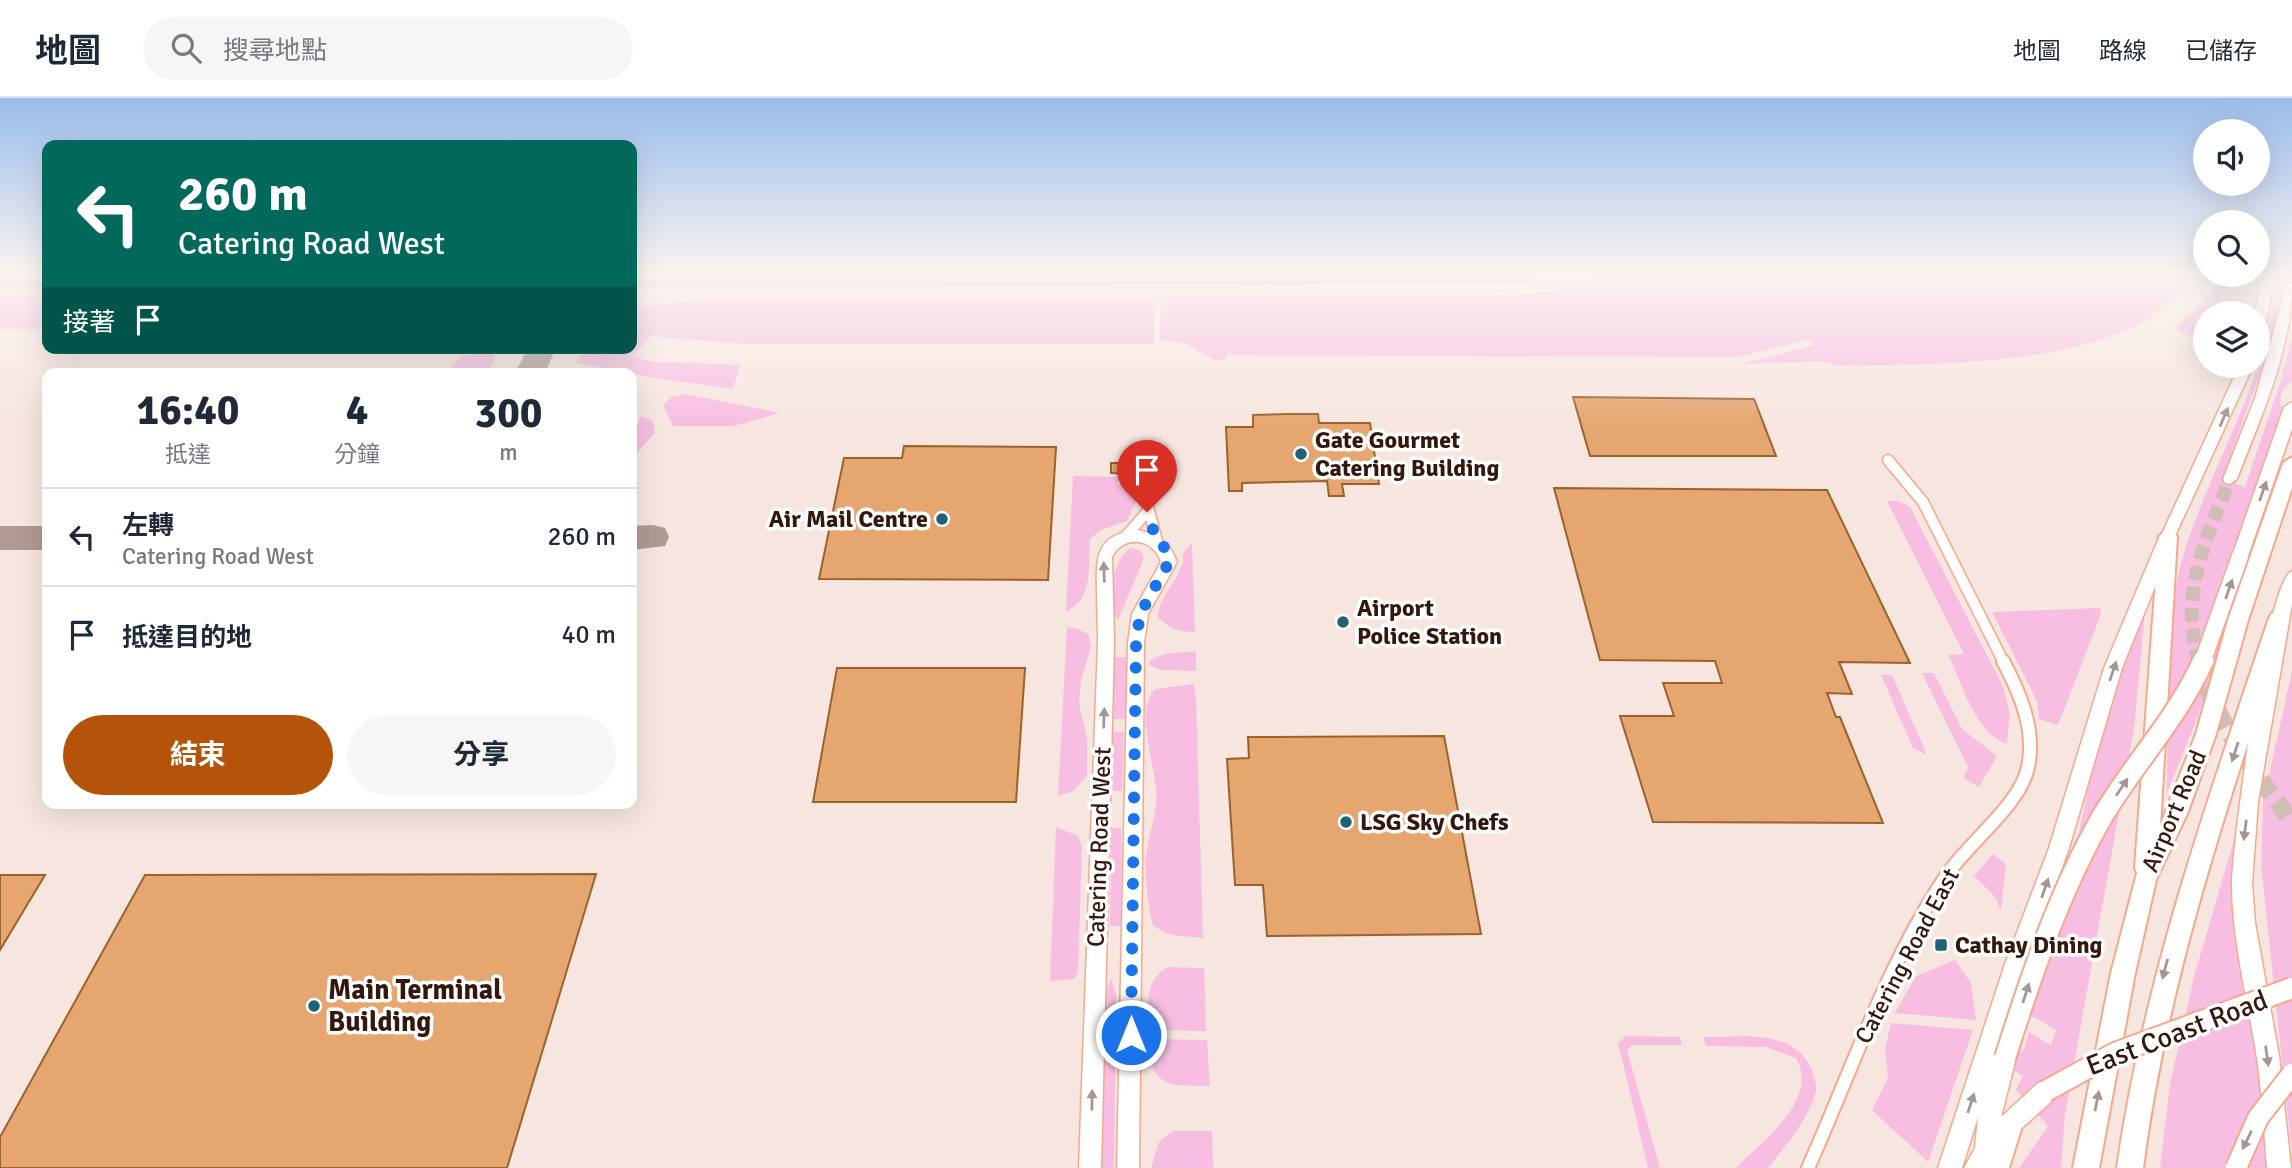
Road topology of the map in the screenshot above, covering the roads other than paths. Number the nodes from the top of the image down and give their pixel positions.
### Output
1 (2281, 326) edge
2 (2240, 378) edge
3 (2292, 407) edge
4 (1888, 460) dead end
5 (2292, 463) edge
6 (2230, 479) tunnel mouth
7 (2168, 536) junction
8 (1125, 537) junction
9 (1157, 541) junction
10 (2292, 577) edge
11 (2280, 618) junction
12 (2145, 880) junction
13 (2292, 988) edge
14 (2292, 1074) edge
15 (2009, 1126) joint
16 (1991, 1157) edge
17 (1090, 1168) edge
18 (1128, 1168) edge
19 (1808, 1168) edge
20 (1950, 1168) edge
21 (1976, 1168) edge
22 (2086, 1168) edge
23 (2130, 1168) edge
24 (2236, 1168) edge
25 (2279, 1168) edge

1 - 6 street
7 -> 2 street
16 -> 3 main road, bridge
4 - 19 street, Catering Road East
5 - 12 highway, Airport Road
7 - 12 highway
20 -> 7 main road
8 - 9 street
8 - 9 street, Catering Road West
17 -> 8 street, Catering Road West
9 - 18 street, Catering Road West
10 - 11 main road, Airport Road
11 -> 23 highway, Airport Road
11 -> 25 main road
22 -> 12 highway, Airport Road
13 - 15 main road, East Coast Road, bridge
14 -> 24 main road, bridge
15 - 16 highway
16 - 21 main road

